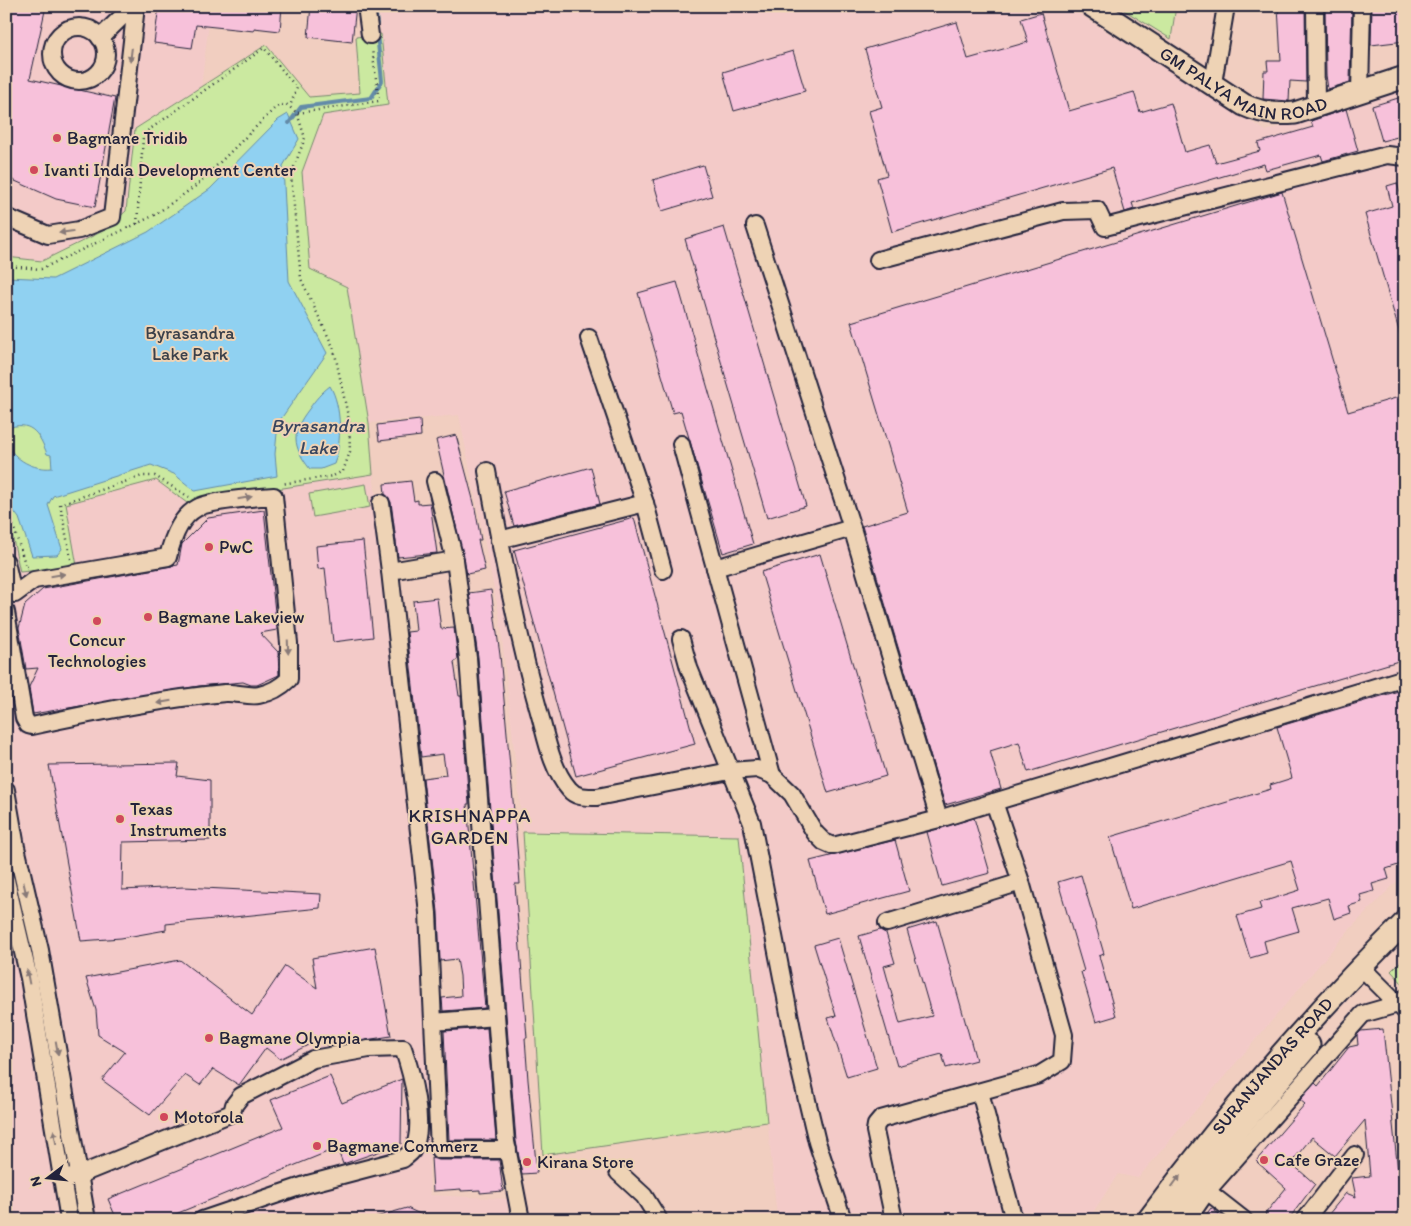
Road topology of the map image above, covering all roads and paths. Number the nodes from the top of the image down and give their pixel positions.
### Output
1 (134, 6) edge
2 (366, 6) edge
3 (1092, 6) edge
4 (1226, 6) edge
5 (1315, 6) edge
6 (1362, 6) edge
7 (370, 36) joint
8 (100, 38) dead end
9 (1405, 77) edge
10 (1213, 83) junction
11 (1360, 92) junction
12 (290, 106) junction
13 (1316, 106) junction
14 (297, 113) junction
15 (1405, 157) edge
16 (6, 217) edge
17 (137, 224) junction
18 (755, 226) dead end
19 (878, 260) dead end
20 (6, 266) edge
21 (589, 338) dead end
22 (681, 444) dead end
23 (487, 471) dead end
24 (435, 481) dead end
25 (276, 485) dead end
26 (190, 498) dead end
27 (380, 503) dead end
28 (645, 503) junction
29 (6, 512) edge
30 (852, 528) junction
31 (499, 540) junction
32 (455, 560) junction
33 (63, 561) dead end
34 (6, 562) edge
35 (35, 566) dead end
36 (715, 568) junction
37 (662, 570) dead end
38 (390, 571) junction
39 (9, 594) edge
40 (6, 612) edge
41 (680, 639) dead end
42 (1405, 678) edge
43 (730, 771) junction
44 (772, 775) junction
45 (6, 790) edge
46 (994, 802) junction
47 (939, 819) junction
48 (6, 880) edge
49 (1021, 882) junction
50 (1405, 922) edge
51 (887, 923) dead end
52 (1405, 940) edge
53 (1369, 975) junction
54 (1403, 1004) edge
55 (496, 1018) junction
56 (433, 1022) junction
57 (980, 1092) junction
58 (508, 1150) junction
59 (1355, 1155) dead end
60 (618, 1172) dead end
61 (79, 1175) junction
62 (62, 1180) junction
63 (1207, 1191) junction
64 (69, 1220) edge
65 (87, 1220) edge
66 (202, 1220) edge
67 (521, 1220) edge
68 (659, 1220) edge
69 (843, 1220) edge
70 (894, 1220) edge
71 (1014, 1220) edge
72 (1148, 1220) edge
73 (1168, 1220) edge
74 (1187, 1220) edge
75 (1244, 1220) edge
76 (1305, 1220) edge

1 - 8 street
1 -> 16 street
2 - 7 street
3 - 10 main road, GM PALYA MAIN ROAD
4 - 10 street
5 - 13 street
6 - 11 street
7 - 14 path
9 - 11 main road, GM PALYA MAIN ROAD
10 - 13 main road, GM PALYA MAIN ROAD
11 - 13 main road, GM PALYA MAIN ROAD
12 - 14 path
12 - 17 path
12 - 17 path
14 - 25 path
15 - 19 street
17 - 20 path
18 - 30 street
21 - 28 street
22 - 36 street
23 - 31 street
24 - 32 street
26 - 33 path
27 - 38 street
28 - 31 street
28 - 37 street
29 - 35 path
30 - 36 street
30 - 47 street
31 - 43 street
32 - 38 street
32 - 55 street
34 - 39 street
36 - 44 street
38 - 56 street
39 -> 40 street
41 - 43 street
42 - 46 street
43 - 44 street
43 - 69 street
44 - 47 street
45 -> 61 street
46 - 47 street
46 - 49 street
62 -> 48 street
49 - 51 street
49 - 57 street
72 -> 50 main road, SURANJANDAS ROAD
52 - 53 main road, SURANJANDAS ROAD
53 - 54 street
53 - 73 main road, SURANJANDAS ROAD
54 - 63 street
55 - 56 street
55 - 58 street
56 - 58 street
57 - 70 street
57 - 71 street
58 - 67 street
59 - 76 street
60 - 68 street
61 - 62 street
61 - 65 street
61 - 66 street
62 - 64 street
63 - 74 street
63 - 75 street

